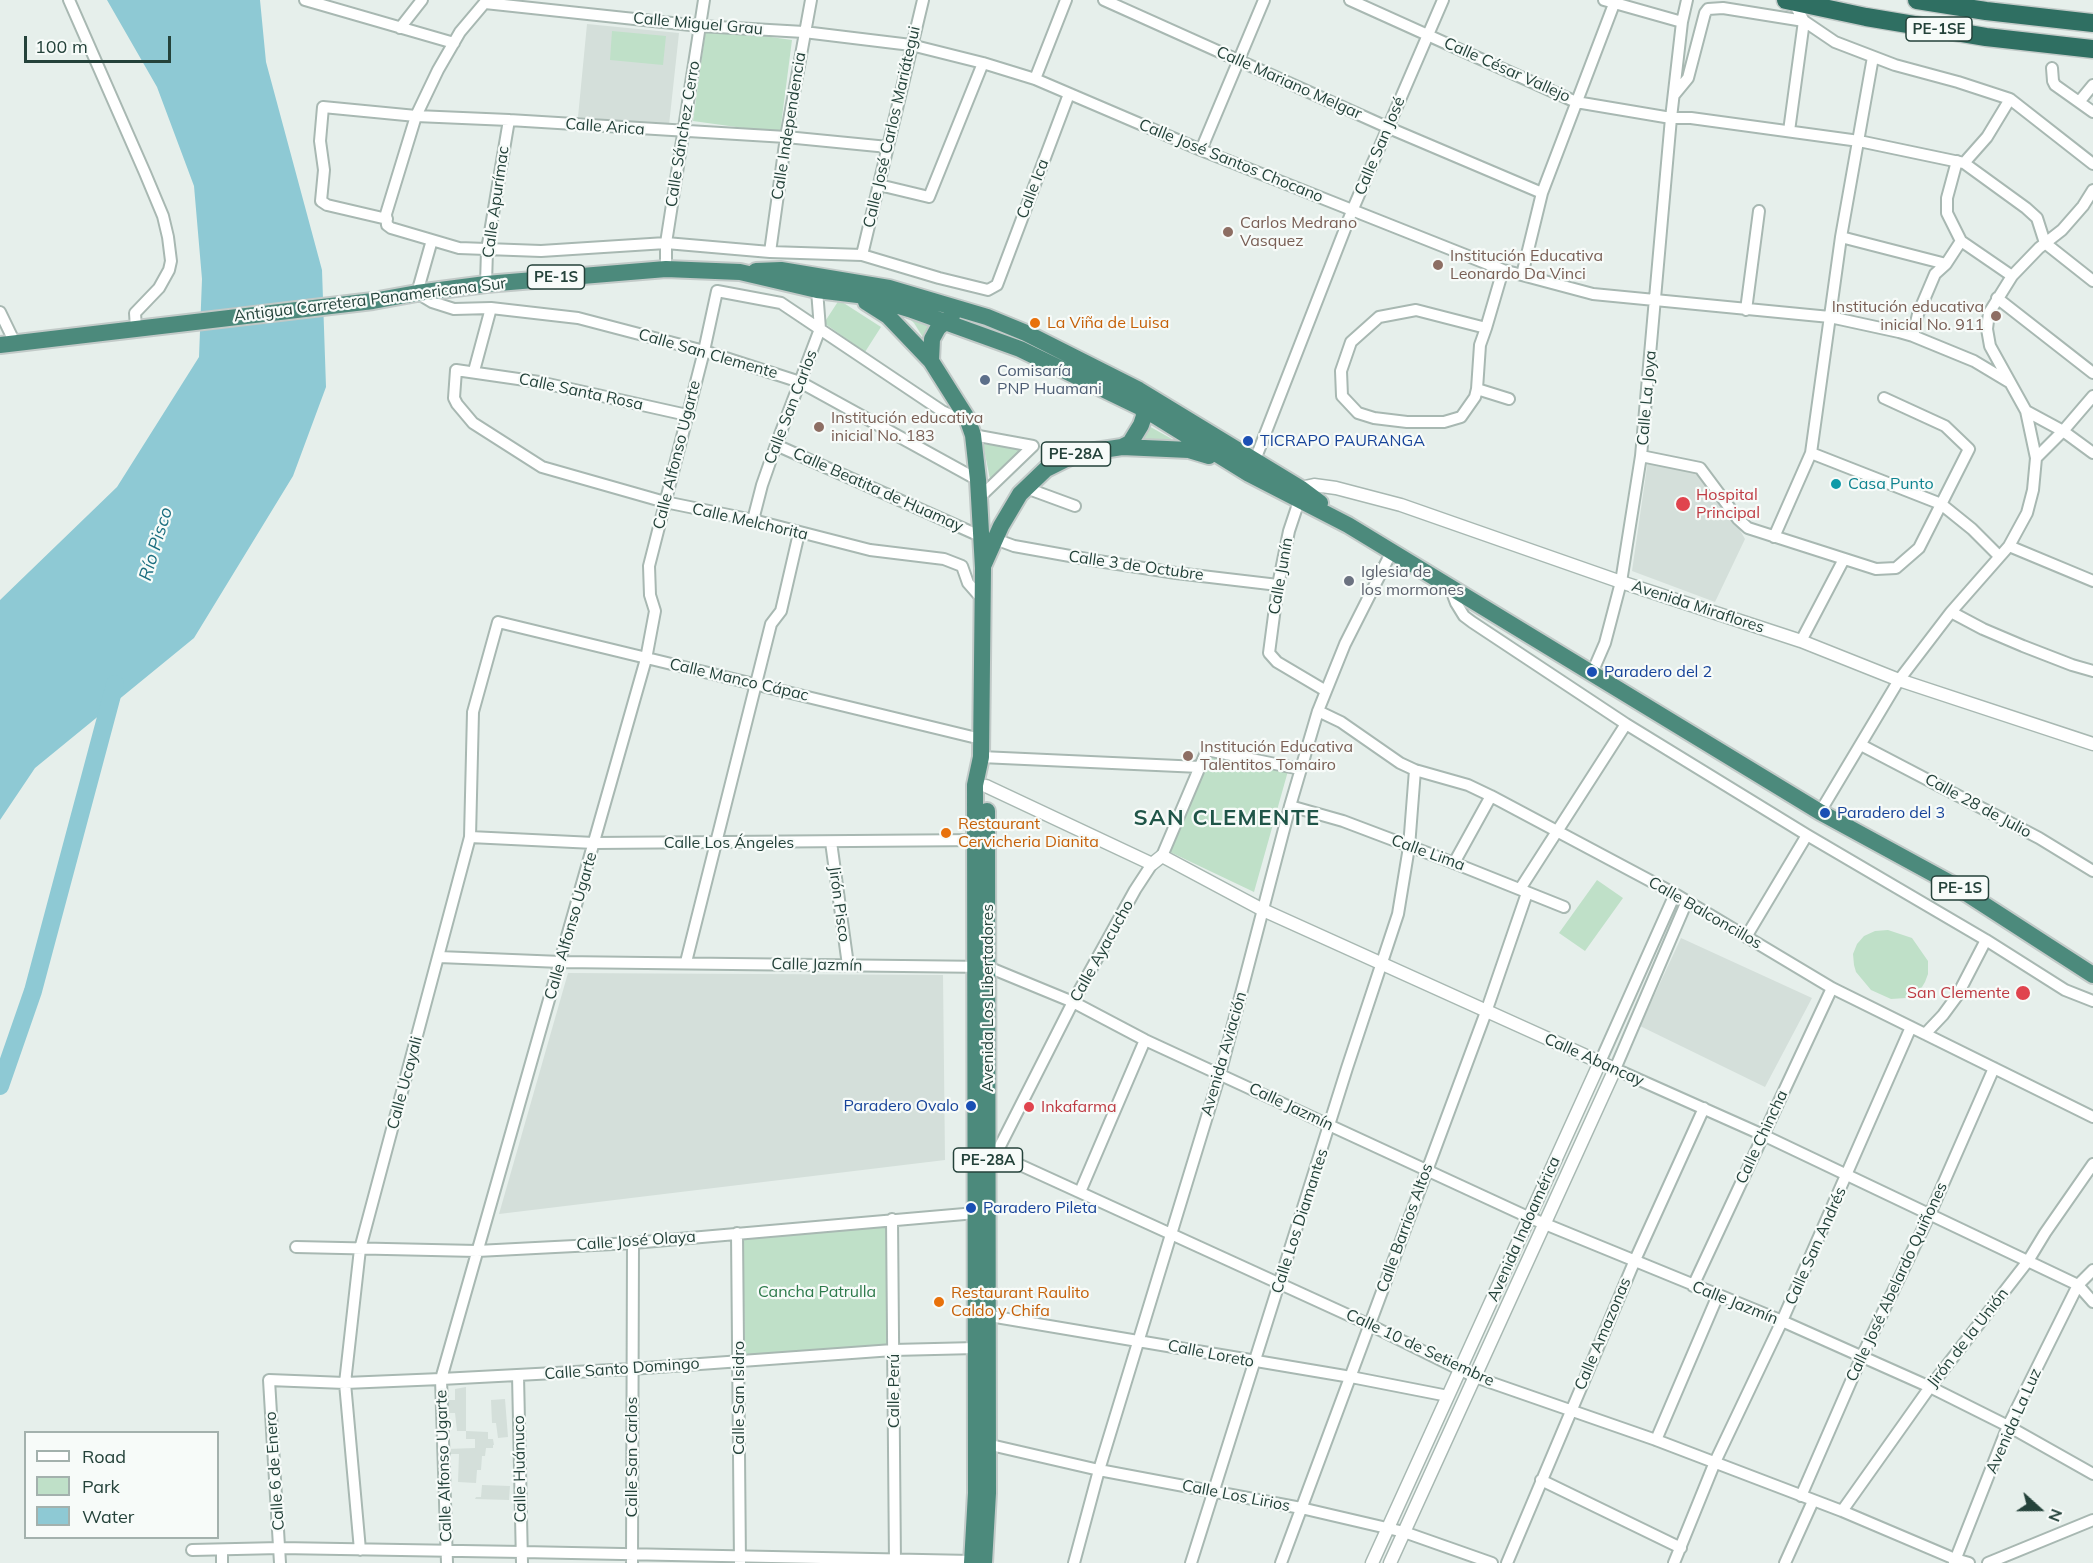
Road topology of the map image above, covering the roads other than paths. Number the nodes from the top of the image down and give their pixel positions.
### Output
1 (69, 0) edge
2 (305, 0) edge
3 (422, 0) edge
4 (704, 0) edge
5 (810, 0) edge
6 (922, 0) edge
7 (1066, 0) edge
8 (1104, 0) edge
9 (1264, 0) edge
10 (1350, 0) edge
11 (1443, 0) edge
12 (1687, 0) edge
13 (1917, 0) edge
14 (486, 1) edge
15 (1789, 1) edge
16 (1609, 2) edge
17 (1804, 21) junction
18 (1682, 22) junction
19 (2093, 23) edge
20 (700, 26) junction
21 (400, 28) junction
22 (804, 32) junction
23 (1427, 35) junction
24 (454, 43) junction
25 (911, 45) junction
26 (2093, 49) edge
27 (1873, 57) junction
28 (1239, 60) junction
29 (983, 63) junction
30 (2052, 68) dead end
31 (1035, 79) junction
32 (2093, 85) edge
33 (1069, 94) junction
34 (1674, 96) junction
35 (2010, 99) junction
36 (1576, 102) junction
37 (2079, 102) junction
38 (2093, 112) edge
39 (416, 116) junction
40 (1671, 118) junction
41 (509, 120) junction
42 (1389, 128) junction
43 (1789, 131) junction
44 (682, 132) junction
45 (786, 137) junction
46 (1859, 141) junction
47 (888, 147) junction
48 (1201, 150) junction
49 (1960, 162) junction
50 (2093, 164) edge
51 (879, 185) junction
52 (2093, 190) edge
53 (1542, 193) junction
54 (1352, 210) junction
55 (1759, 211) dead end
56 (387, 219) junction
57 (1841, 237) junction
58 (432, 240) junction
59 (1960, 242) junction
60 (666, 243) junction
61 (2046, 243) junction
62 (488, 250) junction
63 (770, 252) junction
64 (862, 255) junction
65 (1946, 264) junction
66 (666, 269) junction
67 (1503, 270) junction
68 (740, 272) junction
69 (1522, 274) junction
70 (2012, 276) junction
71 (2093, 281) edge
72 (486, 284) junction
73 (817, 290) junction
74 (417, 292) junction
75 (843, 294) junction
76 (1997, 298) junction
77 (1656, 301) junction
78 (491, 308) junction
79 (962, 309) junction
80 (1746, 310) junction
81 (0, 312) edge
82 (1830, 317) junction
83 (944, 321) junction
84 (136, 328) junction
85 (1486, 328) junction
86 (820, 329) junction
87 (1913, 336) junction
88 (8, 344) edge
89 (704, 351) junction
90 (931, 361) junction
91 (474, 371) junction
92 (2093, 373) edge
93 (800, 382) junction
94 (2008, 382) junction
95 (1139, 390) junction
96 (1477, 390) junction
97 (2093, 396) edge
98 (1884, 398) dead end
99 (1509, 399) dead end
100 (1144, 410) junction
101 (2026, 411) junction
102 (687, 415) junction
103 (967, 418) junction
104 (2063, 431) junction
105 (973, 435) junction
106 (776, 445) junction
107 (1122, 447) junction
108 (1810, 453) junction
109 (2093, 453) edge
110 (1641, 456) junction
111 (2036, 458) junction
112 (1255, 460) junction
113 (1227, 461) junction
114 (978, 480) junction
115 (1026, 488) junction
116 (1300, 494) junction
117 (979, 498) junction
118 (665, 502) junction
119 (1941, 504) junction
120 (1075, 506) dead end
121 (753, 520) junction
122 (799, 533) junction
123 (985, 534) junction
124 (1774, 537) junction
125 (2009, 546) junction
126 (1392, 551) junction
127 (1999, 556) junction
128 (1844, 559) junction
129 (2093, 581) edge
130 (1621, 582) junction
131 (1278, 585) junction
132 (1450, 587) junction
133 (982, 599) junction
134 (1951, 612) junction
135 (498, 622) joint
136 (1801, 641) junction
137 (646, 659) junction
138 (2093, 671) edge
139 (1592, 673) junction
140 (1899, 680) junction
141 (755, 684) junction
142 (1326, 690) junction
143 (1318, 711) junction
144 (1626, 724) junction
145 (981, 739) junction
146 (2093, 744) edge
147 (1861, 746) junction
148 (981, 757) junction
149 (1200, 767) junction
150 (1300, 769) junction
151 (1415, 770) junction
152 (986, 786) junction
153 (1491, 796) junction
154 (1290, 806) junction
155 (1820, 812) junction
156 (1556, 832) junction
157 (1808, 835) junction
158 (470, 837) junction
159 (981, 840) junction
160 (831, 842) junction
161 (594, 843) junction
162 (717, 843) junction
163 (1409, 847) junction
164 (1157, 860) junction
165 (1454, 863) junction
166 (2093, 871) edge
167 (1523, 891) junction
168 (1675, 894) junction
169 (1687, 901) junction
170 (1564, 907) dead end
171 (1263, 910) junction
172 (1746, 937) junction
173 (1986, 940) junction
174 (439, 957) junction
175 (561, 962) junction
176 (686, 963) junction
177 (848, 965) junction
178 (1381, 965) junction
179 (982, 967) junction
180 (2093, 975) edge
181 (1832, 988) junction
182 (2093, 1001) edge
183 (1073, 1002) junction
184 (1486, 1012) junction
185 (1911, 1027) junction
186 (1925, 1034) junction
187 (1145, 1040) junction
188 (1600, 1062) junction
189 (1994, 1068) junction
190 (1615, 1069) junction
191 (1220, 1074) junction
192 (1704, 1108) junction
193 (2093, 1117) edge
194 (1330, 1125) junction
195 (1763, 1135) junction
196 (986, 1155) junction
197 (2093, 1164) edge
198 (1426, 1171) junction
199 (1847, 1175) junction
200 (1080, 1192) junction
201 (976, 1213) junction
202 (1930, 1214) junction
203 (1528, 1217) junction
204 (892, 1219) junction
205 (1544, 1224) junction
206 (1170, 1232) junction
207 (737, 1233) junction
208 (633, 1243) junction
209 (296, 1247) dead end
210 (360, 1249) junction
211 (477, 1251) junction
212 (1635, 1260) junction
213 (2028, 1261) junction
214 (2093, 1270) edge
215 (1280, 1284) junction
216 (2078, 1285) junction
217 (1693, 1286) junction
218 (1718, 1296) junction
219 (2093, 1302) edge
220 (981, 1315) junction
221 (1782, 1322) junction
222 (1370, 1325) junction
223 (1139, 1340) junction
224 (976, 1348) junction
225 (893, 1350) junction
226 (1862, 1356) junction
227 (739, 1361) junction
228 (1255, 1362) junction
229 (631, 1369) junction
230 (1460, 1369) junction
231 (518, 1375) junction
232 (1351, 1377) junction
233 (1475, 1377) junction
234 (441, 1379) junction
235 (269, 1380) joint
236 (345, 1383) junction
237 (1930, 1387) junction
238 (1448, 1396) junction
239 (1571, 1409) junction
240 (2008, 1426) junction
241 (1656, 1440) junction
242 (982, 1443) junction
243 (1715, 1462) junction
244 (1100, 1470) junction
245 (2093, 1474) edge
246 (1541, 1480) junction
247 (1213, 1492) junction
248 (1801, 1496) junction
249 (1813, 1501) junction
250 (1300, 1508) junction
251 (1842, 1511) junction
252 (2093, 1520) edge
253 (1388, 1528) junction
254 (1404, 1532) junction
255 (280, 1548) junction
256 (1681, 1548) junction
257 (192, 1550) dead end
258 (222, 1550) junction
259 (360, 1550) junction
260 (446, 1551) junction
261 (522, 1557) edge
262 (632, 1558) edge
263 (740, 1560) edge
264 (895, 1561) edge
265 (1954, 1561) edge
266 (976, 1562) edge
267 (222, 1563) edge
268 (280, 1563) edge
269 (447, 1563) edge
270 (1074, 1563) edge
271 (1191, 1563) edge
272 (1281, 1563) edge
273 (1372, 1563) edge
274 (1390, 1563) edge
275 (1492, 1563) edge
276 (1507, 1563) edge
277 (1674, 1563) edge
278 (1785, 1563) edge
279 (1969, 1563) edge
280 (1988, 1563) edge

1 - 84 street
2 - 21 street
3 - 21 street
4 - 20 street, Calle Sánchez Cerro
5 - 22 street, Calle Independencia
6 - 25 street, Calle José Carlos Mariátegui
7 - 31 street
8 - 28 street, Calle Mariano Melgar
9 - 28 street
10 - 23 street, Calle César Vallejo
11 - 23 street, Calle San José
12 - 18 street, Calle La Joya
13 - 19 highway, PE-1SE
14 - 20 street, Calle Miguel Grau
14 - 24 street
15 - 17 street
15 - 26 highway, PE-1SE
16 - 18 street
16 - 36 street
17 - 27 street
17 - 34 street
17 - 43 street
18 - 34 street, Calle La Joya
20 - 22 street, Calle Miguel Grau
20 - 44 street, Calle Sánchez Cerro
21 - 24 street
22 - 25 street, Calle Miguel Grau
22 - 45 street, Calle Independencia
23 - 36 street, Calle César Vallejo
23 - 42 street, Calle San José
24 - 39 street
25 - 29 street, Calle José Santos Chocano
25 - 47 street, Calle José Carlos Mariátegui
27 - 35 street
27 - 46 street
28 - 42 street, Calle Mariano Melgar
28 - 48 street
29 - 31 street, Calle José Santos Chocano
29 - 51 street
30 - 37 street
31 - 33 street, Calle José Santos Chocano
32 - 37 street
33 - 48 street, Calle José Santos Chocano
33 - 64 street, Calle Ica
34 - 40 street, Calle La Joya
35 - 49 street
35 - 50 street
36 - 40 street, Calle César Vallejo
36 - 53 street
37 - 38 street
39 - 41 street, Calle Arica
39 - 56 street
39 - 56 street, Calle Arica
40 - 43 street, Calle César Vallejo
40 - 77 street, Calle La Joya
41 - 44 street, Calle Arica
41 - 62 street, Calle Apurímac
42 - 53 street, Calle Mariano Melgar
42 - 54 street, Calle San José
43 - 46 street, Calle César Vallejo
44 - 45 street, Calle Arica
44 - 60 street, Calle Sánchez Cerro
45 - 47 street, Calle Arica
45 - 63 street, Calle Independencia
46 - 49 street, Calle César Vallejo
46 - 57 street
47 - 51 street, Calle José Carlos Mariátegui
48 - 54 street, Calle José Santos Chocano
49 - 59 street
49 - 61 street
51 - 64 street, Calle José Carlos Mariátegui
52 - 61 street
53 - 69 street
54 - 67 street, Calle José Santos Chocano
54 - 112 street, Calle San José
55 - 80 street
56 - 58 street
57 - 65 street
57 - 82 street
58 - 62 street
58 - 74 street
59 - 65 street
59 - 70 street
60 - 62 street
60 - 63 street
60 - 66 street, Calle Sánchez Cerro
61 - 70 street
61 - 71 street
62 - 72 street, Calle Apurímac
63 - 64 street
65 - 87 street
66 - 68 highway, Antigua Carretera Panamericana Sur / PE-1S
66 - 72 highway, Antigua Carretera Panamericana Sur / PE-1S
67 - 69 street, Calle José Santos Chocano
67 - 85 street
68 - 73 highway, Antigua Carretera Panamericana Sur / PE-1S
68 - 79 highway, Antigua Carretera Panamericana Sur / PE-1S
69 - 77 street, Calle José Santos Chocano
70 - 76 street
72 - 74 highway, Antigua Carretera Panamericana Sur / PE-1S
73 - 75 highway, Antigua Carretera Panamericana Sur / PE-1S
73 - 86 street
74 - 78 street, Calle San Clemente
74 - 84 highway, Antigua Carretera Panamericana Sur / PE-1S
75 - 83 highway, Antigua Carretera Panamericana Sur / PE-1S
75 - 90 highway, Avenida Los Libertadores / PE-28A
76 - 92 street
76 - 94 street
77 - 80 street, Calle José Santos Chocano
77 - 110 street, Calle La Joya
78 - 89 street, Calle San Clemente
78 - 91 street
79 - 83 highway
79 - 95 highway, Antigua Carretera Panamericana Sur / PE-1S
80 - 82 street, Calle José Santos Chocano
81 - 88 street
82 - 87 street, Calle José Santos Chocano
82 - 108 street
83 - 90 highway
83 - 100 highway, Antigua Carretera Panamericana Sur / PE-1S
84 - 88 highway, Antigua Carretera Panamericana Sur / PE-1S
85 - 96 street
85 - 96 street
86 - 89 street, Calle Alfonso Ugarte
86 - 93 street, Calle San Carlos
86 - 103 street
87 - 94 street, Calle José Santos Chocano
89 - 93 street, Calle San Clemente
89 - 102 street, Calle Alfonso Ugarte
90 - 103 highway, Avenida Los Libertadores / PE-28A
91 - 102 street, Calle Santa Rosa
91 - 118 street, Calle Melchorita
93 - 106 street, Calle San Carlos
93 - 114 street, Calle San Clemente
94 - 101 street
95 - 100 highway
95 - 112 highway, Antigua Carretera Panamericana Sur / PE-1S
96 - 99 street
97 - 104 street
98 - 119 street
100 - 107 highway, PE-28A
100 - 113 highway, Antigua Carretera Panamericana Sur / PE-1S
101 - 104 street
101 - 111 street
102 - 118 street, Calle Alfonso Ugarte
103 - 105 highway, Avenida Los Libertadores / PE-28A
104 - 109 street
104 - 111 street
105 - 114 highway, Avenida Los Libertadores / PE-28A
105 - 117 street
106 - 121 street, Calle San Carlos
106 - 123 street, Calle Beatita de Huamay
107 - 113 highway, PE-28A
107 - 115 highway, PE-28A
108 - 119 street
108 - 124 street
110 - 124 street
110 - 130 street, Calle La Joya
111 - 125 street
112 - 116 highway, Antigua Carretera Panamericana Sur / PE-1S
113 - 116 highway, Antigua Carretera Panamericana Sur / PE-1S
114 - 117 highway, Avenida Los Libertadores / PE-28A
115 - 120 street
115 - 123 highway, PE-28A
116 - 126 highway, Antigua Carretera Panamericana Sur / PE-1S
116 - 130 street, Avenida Miraflores
116 - 131 street, Calle Junín
117 - 123 highway, Avenida Los Libertadores / PE-28A
118 - 121 street, Calle Melchorita
118 - 137 street, Calle Alfonso Ugarte
119 - 127 street
119 - 128 street
121 - 122 street, Calle Melchorita
122 - 133 street, Calle Melchorita
122 - 141 street
123 - 131 street, Calle 3 de Octubre
123 - 133 highway, Avenida Los Libertadores / PE-28A
124 - 128 street
125 - 127 street
125 - 129 street
126 - 132 highway, Antigua Carretera Panamericana Sur / PE-1S
126 - 142 street, Avenida Aviación
127 - 134 street
128 - 136 street
130 - 136 street, Avenida Miraflores
130 - 139 street, Calle La Joya
131 - 142 street, Calle Junín
132 - 139 highway, Antigua Carretera Panamericana Sur / PE-1S
132 - 144 street
133 - 145 highway, Avenida Los Libertadores / PE-28A
134 - 138 street
134 - 140 street
135 - 137 street, Calle Manco Cápac
135 - 158 street, Calle Ucayali
136 - 140 street, Avenida Miraflores
137 - 141 street, Calle Manco Cápac
137 - 161 street, Calle Alfonso Ugarte
139 - 155 highway, Antigua Carretera Panamericana Sur / PE-1S
140 - 146 street, Avenida Miraflores
140 - 147 street
141 - 145 street, Calle Manco Cápac
141 - 162 street
142 - 143 street, Avenida Aviación
143 - 150 street, Avenida Aviación
143 - 151 street, Calle Balconcillos
144 - 156 street, Calle Barrios Altos
144 - 157 street
145 - 148 highway, Avenida Los Libertadores / PE-28A
147 - 155 street
147 - 166 street, Calle 28 de Julio
148 - 149 street
148 - 152 highway, Avenida Los Libertadores / PE-28A
148 - 159 highway, Avenida Los Libertadores / PE-28A
149 - 150 street, Calle Ayacucho
149 - 164 street, Calle Ayacucho
150 - 154 street, Avenida Aviación
151 - 153 street, Calle Balconcillos
151 - 163 street, Calle Los Diamantes
152 - 159 highway, Avenida Los Libertadores / PE-28A
152 - 164 street, Calle Abancay
153 - 156 street, Calle Balconcillos
153 - 165 street
154 - 163 street, Calle Lima
154 - 171 street, Avenida Aviación
155 - 180 highway, Antigua Carretera Panamericana Sur / PE-1S
156 - 167 street, Calle Barrios Altos
156 - 168 street, Calle Balconcillos
157 - 172 street
157 - 173 street
158 - 161 street, Calle Los Ángeles
158 - 174 street, Calle Ucayali
159 - 160 street, Calle Los Ángeles
159 - 179 highway, Avenida Los Libertadores / PE-28A
160 - 162 street, Calle Los Ángeles
160 - 177 street, Jirón Pisco
161 - 162 street, Calle Los Ángeles
161 - 175 street, Calle Alfonso Ugarte
162 - 176 street
163 - 165 street, Calle Lima
163 - 178 street, Calle Los Diamantes
164 - 171 street, Calle Abancay
164 - 183 street, Calle Ayacucho
165 - 167 street, Calle Lima
167 - 170 street, Calle Lima
167 - 184 street, Calle Barrios Altos
168 - 169 street, Calle Balconcillos
168 - 188 street, Avenida Indoamérica
169 - 172 street, Calle Balconcillos
169 - 190 street, Avenida Indoamérica
171 - 178 street, Calle Abancay
171 - 191 street, Avenida Aviación
172 - 181 street, Calle Balconcillos
173 - 182 street
173 - 186 street
174 - 175 street, Calle Jazmín
174 - 210 street, Calle Ucayali
175 - 176 street, Calle Jazmín
175 - 211 street, Calle Alfonso Ugarte
176 - 177 street, Calle Jazmín
177 - 179 street, Calle Jazmín
178 - 184 street, Calle Abancay
178 - 194 street, Calle Los Diamantes
179 - 183 street, Calle Jazmín
179 - 196 highway, Avenida Los Libertadores / PE-28A
181 - 185 street, Calle Balconcillos
181 - 195 street, Calle Chincha
183 - 187 street, Calle Jazmín
183 - 196 street, Calle Ayacucho
184 - 188 street, Calle Abancay
184 - 198 street, Calle Barrios Altos
185 - 186 street, Calle Balconcillos
185 - 199 street, Calle San Andrés
186 - 189 street, Calle Balconcillos
187 - 191 street, Calle Jazmín
187 - 200 street
188 - 190 street, Calle Abancay
188 - 203 street, Avenida Indoamérica
189 - 193 street, Calle Balconcillos
189 - 202 street, Calle José Abelardo Quiñones
190 - 192 street, Calle Abancay
190 - 205 street, Avenida Indoamérica
191 - 194 street, Calle Jazmín
191 - 206 street, Avenida Aviación
192 - 195 street, Calle Abancay
192 - 212 street, Calle Amazonas
194 - 198 street, Calle Jazmín
194 - 215 street, Calle Los Diamantes
195 - 199 street, Calle Abancay
195 - 217 street, Calle Chincha
196 - 200 street, Calle 10 de Setiembre
196 - 201 highway, Avenida Los Libertadores / PE-28A
196 - 220 highway, Avenida Los Libertadores / PE-28A
197 - 213 street, Jirón de la Unión
198 - 203 street, Calle Jazmín
198 - 222 street, Calle Barrios Altos
199 - 202 street, Calle Abancay
199 - 221 street, Calle San Andrés
200 - 206 street, Calle 10 de Setiembre
201 - 204 street, Calle José Olaya
201 - 220 highway, Avenida Los Libertadores / PE-28A
202 - 213 street, Calle Abancay
202 - 226 street, Calle José Abelardo Quiñones
203 - 205 street, Calle Jazmín
203 - 230 street, Avenida Indoamérica
204 - 207 street, Calle José Olaya
204 - 225 street, Calle Perú
205 - 212 street, Calle Jazmín
205 - 233 street, Avenida Indoamérica
206 - 215 street, Calle 10 de Setiembre
206 - 223 street, Avenida Aviación
207 - 208 street, Calle José Olaya
207 - 227 street, Calle San Isidro
208 - 211 street, Calle José Olaya
208 - 229 street, Calle San Carlos
209 - 210 street, Calle José Olaya
210 - 211 street, Calle José Olaya
210 - 236 street, Calle Ucayali
211 - 234 street, Calle Alfonso Ugarte
212 - 217 street, Calle Jazmín
212 - 239 street, Calle Amazonas
213 - 216 street
213 - 237 street, Jirón de la Unión
214 - 216 street, Avenida La Luz
215 - 222 street, Calle 10 de Setiembre
215 - 228 street, Calle Los Diamantes
216 - 219 street
216 - 240 street, Avenida La Luz
217 - 218 street, Calle Jazmín
218 - 221 street, Calle Jazmín
218 - 241 street
220 - 223 street, Calle Loreto
220 - 224 highway, Avenida Los Libertadores / PE-28A
220 - 242 highway, Avenida Los Libertadores / PE-28A
221 - 226 street, Calle Jazmín
221 - 243 street, Calle San Andrés
222 - 230 street, Calle 10 de Setiembre
222 - 232 street, Calle Barrios Altos
223 - 228 street, Calle Loreto
223 - 244 street, Avenida Aviación
224 - 225 street, Calle Santo Domingo
224 - 242 highway, Avenida Los Libertadores / PE-28A
225 - 227 street, Calle Santo Domingo
225 - 264 street, Calle Perú
226 - 237 street, Calle Jazmín
226 - 248 street, Calle José Abelardo Quiñones
227 - 229 street, Calle Santo Domingo
227 - 263 street, Calle San Isidro
228 - 232 street, Calle Loreto
228 - 247 street, Calle Los Diamantes
229 - 231 street, Calle Santo Domingo
229 - 262 street, Calle San Carlos
230 - 233 street, Calle 10 de Setiembre
230 - 238 street, Avenida Indoamérica
231 - 234 street, Calle Santo Domingo
231 - 261 street, Calle Huánuco
232 - 238 street, Calle Loreto
232 - 250 street, Calle Barrios Altos
233 - 239 street, Calle 10 de Setiembre
233 - 254 street, Avenida Indoamérica
234 - 236 street, Calle Santo Domingo
234 - 260 street, Calle Alfonso Ugarte
235 - 236 street, Calle Santo Domingo
235 - 255 street, Calle 6 de Enero
236 - 259 street, Calle Ucayali
237 - 240 street, Calle Jazmín
237 - 251 street, Jirón de la Unión
238 - 253 street, Avenida Indoamérica
239 - 241 street, Calle 10 de Setiembre
239 - 246 street, Calle Amazonas
240 - 245 street, Calle Jazmín
240 - 265 street, Avenida La Luz
241 - 243 street, Calle 10 de Setiembre
242 - 244 street, Calle Los Lirios
242 - 266 highway, Avenida Los Libertadores / PE-28A
243 - 248 street, Calle 10 de Setiembre
243 - 256 street, Calle San Andrés
244 - 247 street, Calle Los Lirios
244 - 270 street, Avenida Aviación
246 - 256 street
246 - 276 street, Calle Amazonas
247 - 250 street, Calle Los Lirios
247 - 271 street, Calle Los Diamantes
248 - 249 street, Calle 10 de Setiembre
249 - 251 street, Calle 10 de Setiembre
249 - 278 street
250 - 253 street, Calle Los Lirios
250 - 272 street, Calle Barrios Altos
251 - 265 street, Calle 10 de Setiembre
252 - 280 street
253 - 254 street, Calle Los Lirios
253 - 273 street, Avenida Indoamérica
254 - 274 street, Avenida Indoamérica
254 - 275 street, Calle Los Lirios
255 - 258 street
255 - 259 street
255 - 268 street, Calle 6 de Enero
256 - 277 street, Calle San Andrés
257 - 258 street
258 - 267 street
259 - 260 street
260 - 261 street
260 - 269 street, Calle Alfonso Ugarte
261 - 262 street
262 - 263 street
263 - 264 street
264 - 266 street
265 - 279 street, Calle 10 de Setiembre

